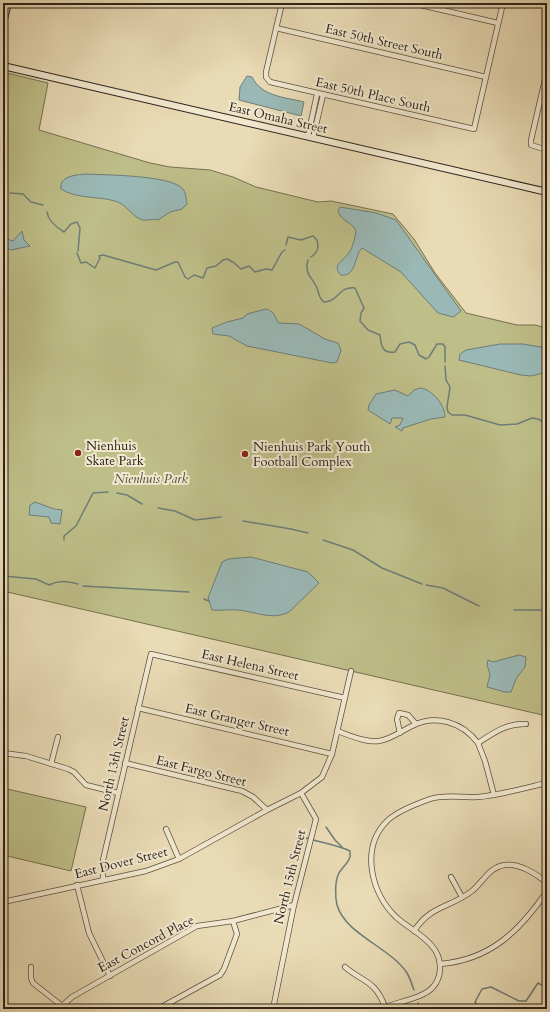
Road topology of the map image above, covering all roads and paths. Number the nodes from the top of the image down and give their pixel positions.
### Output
1 (8, 3) edge
2 (282, 3) edge
3 (412, 3) edge
4 (503, 3) edge
5 (3, 23) edge
6 (498, 23) junction
7 (276, 28) junction
8 (3, 66) edge
9 (547, 72) edge
10 (486, 76) junction
11 (317, 94) junction
12 (544, 94) edge
13 (323, 95) junction
14 (311, 137) junction
15 (547, 150) edge
16 (547, 192) edge
17 (151, 654) joint
18 (351, 671) dead end
19 (345, 698) junction
20 (138, 708) junction
21 (416, 724) junction
22 (526, 724) dead end
23 (337, 731) junction
24 (400, 733) junction
25 (58, 737) dead end
26 (478, 743) junction
27 (3, 753) edge
28 (332, 754) junction
29 (125, 763) junction
30 (51, 764) junction
31 (547, 783) edge
32 (118, 793) junction
33 (301, 794) junction
34 (494, 795) junction
35 (267, 810) junction
36 (166, 829) dead end
37 (179, 859) junction
38 (451, 877) dead end
39 (103, 880) junction
40 (547, 883) edge
41 (77, 885) junction
42 (547, 892) edge
43 (462, 898) junction
44 (3, 902) edge
45 (294, 904) junction
46 (233, 921) junction
47 (414, 931) junction
48 (440, 964) junction
49 (32, 967) dead end
50 (345, 967) dead end
51 (110, 976) junction
52 (64, 1007) edge
53 (383, 1008) edge
54 (158, 1009) edge
55 (273, 1009) edge

1 - 5 street
2 - 7 street
3 - 6 street
4 - 6 street
6 - 10 street
7 - 10 street, East 50th Street South
7 - 11 street, East 50th Place South
8 - 14 street, East Omaha Street
9 - 12 street
10 - 13 street, East 50th Place South
11 - 13 street, East 50th Place South
11 - 14 street
12 - 15 street
13 - 14 street
14 - 16 street, East Omaha Street
17 - 19 street, East Helena Street
17 - 20 street, North 13th Street
18 - 19 street
19 - 23 street
20 - 28 street, East Granger Street
20 - 29 street, North 13th Street
21 - 24 street
21 - 24 street
21 - 26 street
22 - 26 street
23 - 24 street
23 - 28 street
25 - 30 street
26 - 34 street
27 - 30 street
28 - 33 street
29 - 32 street, North 13th Street
29 - 35 street, East Fargo Street
30 - 32 street
31 - 34 street
32 - 39 street, North 13th Street
33 - 35 street, East Dover Street
33 - 45 street, North 15th Street
34 - 47 street
35 - 37 street, East Dover Street
36 - 37 street
37 - 39 street, East Dover Street
38 - 43 street
39 - 41 street, East Dover Street
40 - 43 street
41 - 44 street, East Dover Street
41 - 51 street
42 - 48 street
43 - 47 street
45 - 46 street, East Concord Place
45 - 55 street, North 15th Street
46 - 51 street, East Concord Place
46 - 54 street
47 - 48 street
48 - 53 street
49 - 52 street
50 - 53 street
51 - 52 street, East Concord Place

